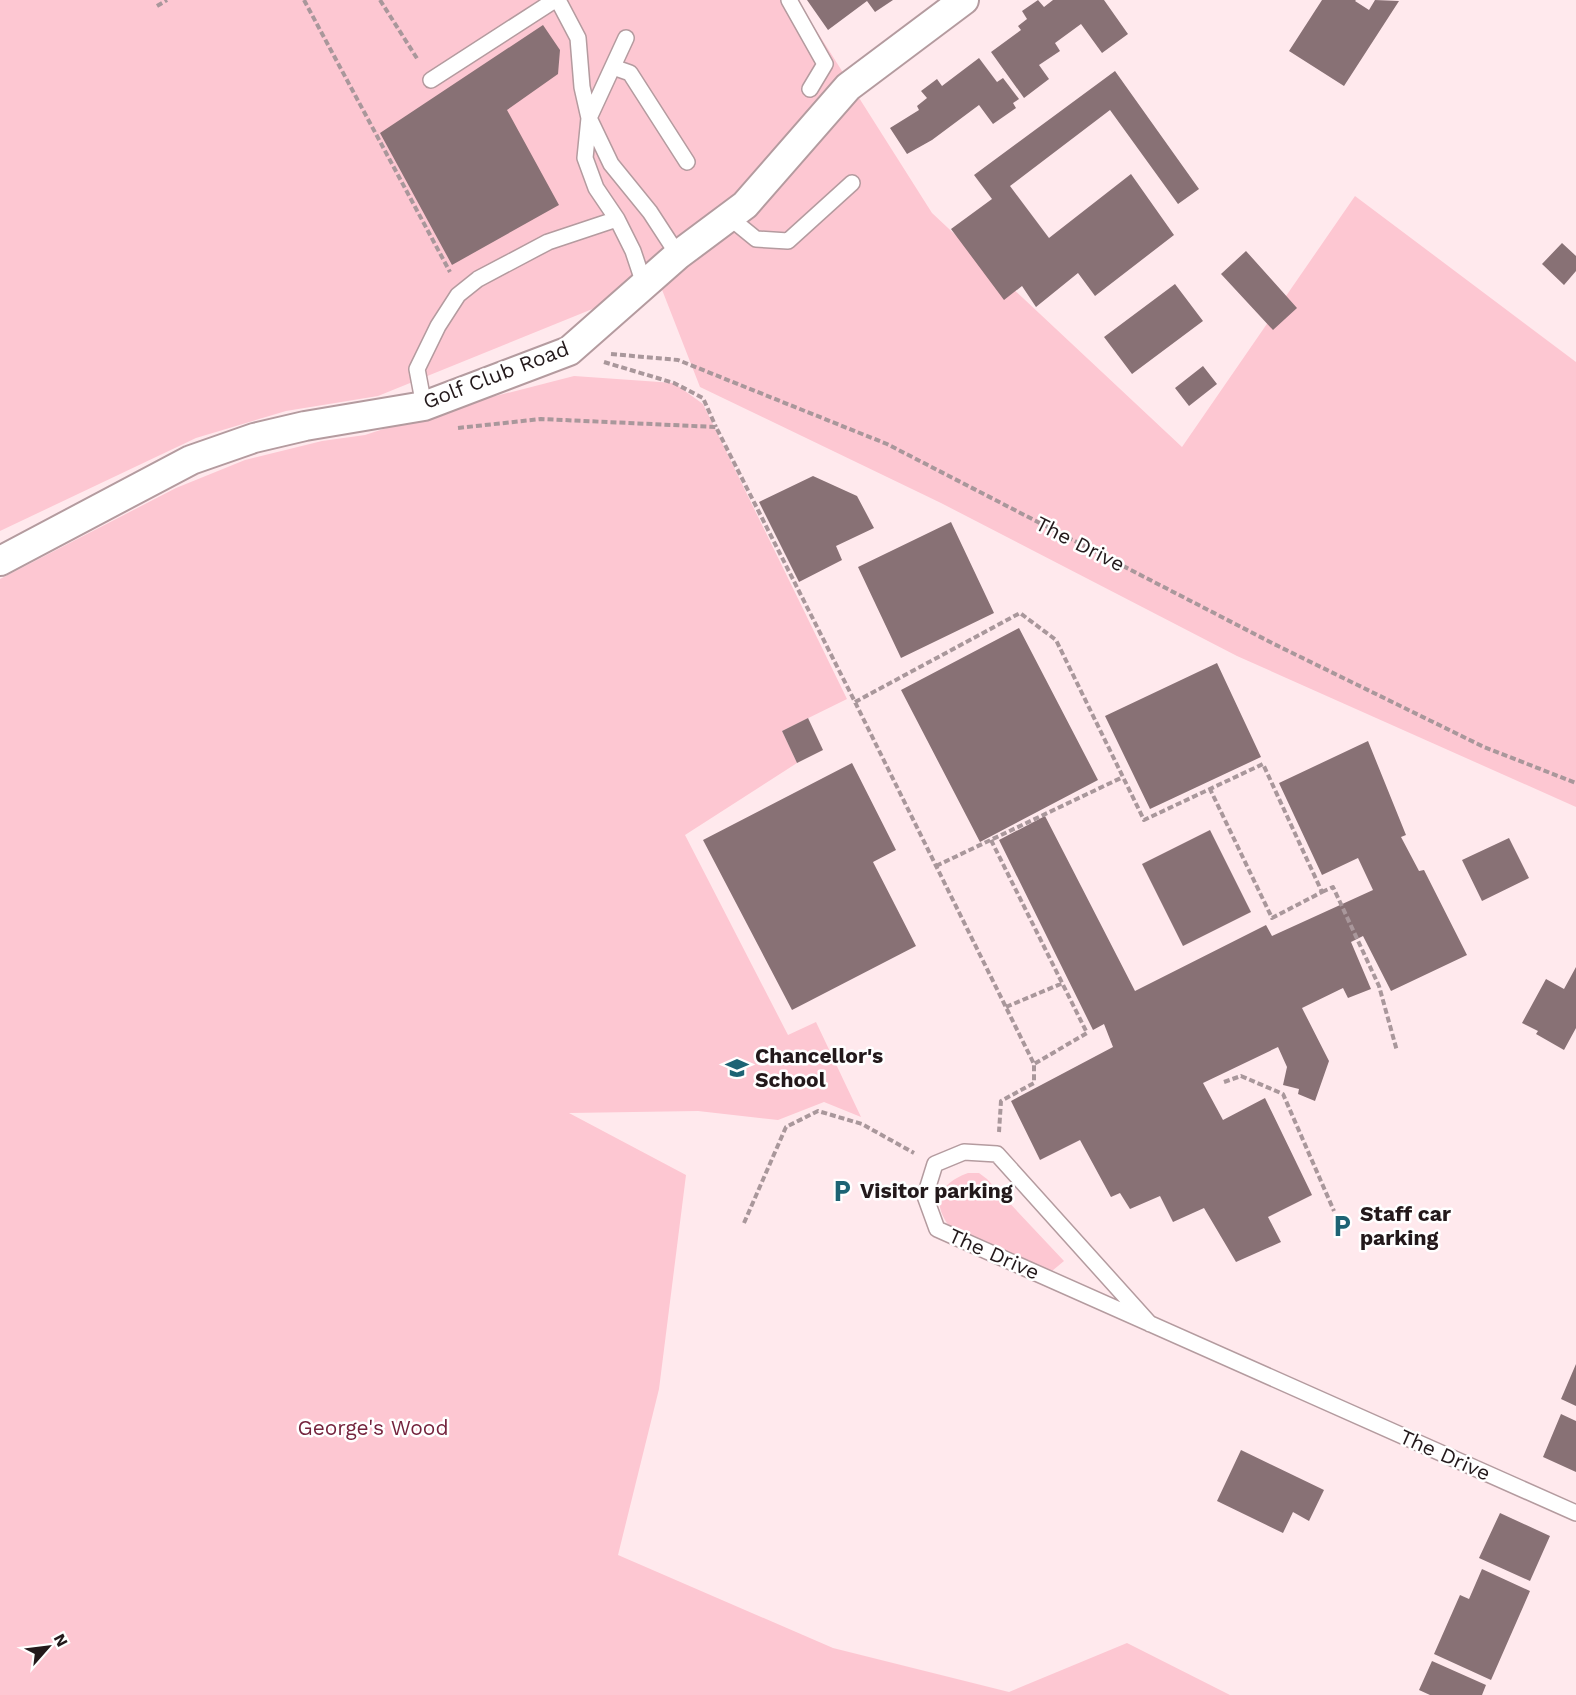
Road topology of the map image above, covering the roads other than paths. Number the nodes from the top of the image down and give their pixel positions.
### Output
1 (557, 0) edge
2 (789, 0) edge
3 (964, 0) edge
4 (626, 38) dead end
5 (613, 66) junction
6 (431, 80) road end
7 (810, 89) dead end
8 (589, 118) junction
9 (687, 162) dead end
10 (852, 183) dead end
11 (729, 217) junction
12 (617, 219) junction
13 (678, 255) junction
14 (644, 284) junction
15 (424, 406) junction
16 (0, 561) edge
17 (1150, 1324) junction
18 (1576, 1513) edge

1 - 6 lane
1 - 8 lane
2 - 7 lane
3 - 11 street, Golf Club Road
4 - 5 lane
5 - 8 lane
5 - 9 lane
8 - 12 lane
8 - 13 lane
10 - 11 lane
11 - 13 street, Golf Club Road
12 - 14 lane
12 - 15 lane
13 - 14 street, Golf Club Road
14 - 15 street, Golf Club Road
15 - 16 street, Golf Club Road
17 - 17 lane, The Drive
17 - 18 lane, The Drive

